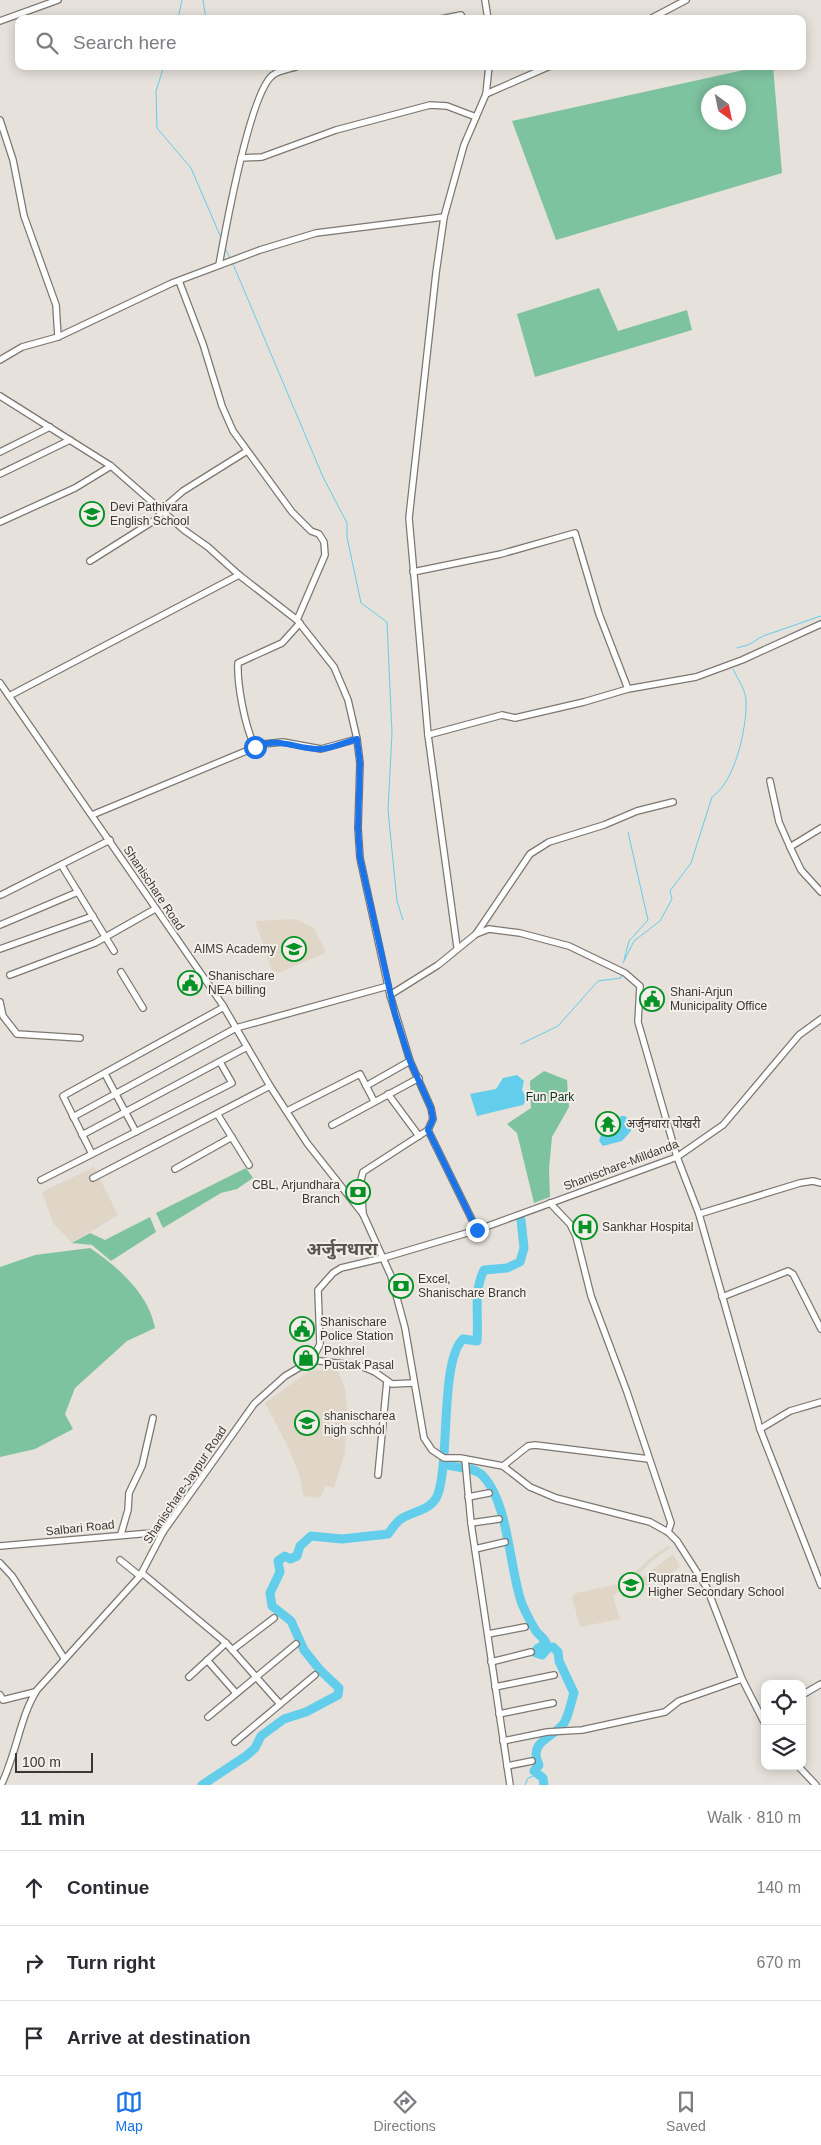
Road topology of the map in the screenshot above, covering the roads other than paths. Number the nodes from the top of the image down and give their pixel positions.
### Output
1 (58, 0) edge
2 (485, 0) edge
3 (686, 0) edge
4 (17, 15) edge
5 (487, 15) edge
6 (658, 15) edge
7 (15, 16) edge
8 (0, 21) edge
9 (286, 70) edge
10 (489, 70) edge
11 (541, 70) edge
12 (486, 94) junction
13 (476, 118) junction
14 (0, 120) edge
15 (241, 158) junction
16 (444, 217) junction
17 (219, 265) junction
18 (179, 282) junction
19 (58, 337) junction
20 (0, 360) edge
21 (0, 396) edge
22 (50, 427) junction
23 (70, 440) junction
24 (247, 451) junction
25 (0, 452) edge
26 (112, 466) junction
27 (0, 474) edge
28 (161, 512) junction
29 (0, 522) edge
30 (90, 561) dead end
31 (413, 572) junction
32 (239, 575) junction
33 (298, 621) junction
34 (821, 624) edge
35 (0, 683) edge
36 (628, 689) junction
37 (9, 696) junction
38 (428, 736) junction
39 (357, 739) junction
40 (255, 747) junction
41 (770, 781) dead end
42 (673, 802) dead end
43 (92, 815) junction
44 (821, 828) edge
45 (110, 840) junction
46 (790, 847) junction
47 (62, 866) junction
48 (78, 892) junction
49 (821, 892) edge
50 (1, 895) edge
51 (155, 909) junction
52 (93, 916) junction
53 (0, 925) edge
54 (476, 934) junction
55 (106, 937) junction
56 (457, 947) junction
57 (0, 949) edge
58 (114, 951) dead end
59 (121, 972) dead end
60 (10, 975) dead end
61 (388, 986) junction
62 (390, 995) junction
63 (0, 1002) edge
64 (224, 1007) junction
65 (143, 1008) dead end
66 (821, 1019) edge
67 (236, 1028) junction
68 (80, 1038) dead end
69 (247, 1047) junction
70 (410, 1061) junction
71 (220, 1062) junction
72 (105, 1074) junction
73 (418, 1078) junction
74 (270, 1086) junction
75 (366, 1086) junction
76 (116, 1094) junction
77 (388, 1094) junction
78 (374, 1101) junction
79 (286, 1111) junction
80 (126, 1113) junction
81 (218, 1115) junction
82 (73, 1117) junction
83 (332, 1125) dead end
84 (428, 1130) junction
85 (136, 1132) junction
86 (82, 1135) junction
87 (418, 1136) junction
88 (232, 1137) junction
89 (92, 1154) junction
90 (677, 1157) junction
91 (249, 1165) dead end
92 (175, 1169) dead end
93 (93, 1178) dead end
94 (41, 1180) dead end
95 (821, 1183) edge
96 (550, 1203) junction
97 (363, 1214) junction
98 (699, 1214) junction
99 (477, 1230) junction
100 (383, 1258) junction
101 (722, 1297) junction
102 (821, 1329) edge
103 (312, 1360) junction
104 (386, 1381) junction
105 (413, 1383) junction
106 (821, 1402) edge
107 (153, 1418) dead end
108 (760, 1429) junction
109 (465, 1459) junction
110 (648, 1459) junction
111 (503, 1466) junction
112 (378, 1475) dead end
113 (489, 1493) dead end
114 (468, 1497) junction
115 (499, 1519) dead end
116 (471, 1523) junction
117 (163, 1532) junction
118 (668, 1532) junction
119 (121, 1534) junction
120 (505, 1542) dead end
121 (0, 1546) edge
122 (475, 1549) junction
123 (120, 1560) dead end
124 (0, 1563) edge
125 (141, 1574) junction
126 (821, 1585) edge
127 (274, 1618) dead end
128 (525, 1627) dead end
129 (488, 1634) junction
130 (226, 1643) junction
131 (296, 1644) dead end
132 (232, 1650) junction
133 (531, 1652) dead end
134 (64, 1658) junction
135 (207, 1660) junction
136 (491, 1662) junction
137 (315, 1675) dead end
138 (554, 1675) dead end
139 (256, 1676) junction
140 (189, 1677) dead end
141 (742, 1679) junction
142 (821, 1684) edge
143 (495, 1687) junction
144 (35, 1692) junction
145 (236, 1693) junction
146 (806, 1693) edge
147 (0, 1694) edge
148 (553, 1703) dead end
149 (280, 1704) junction
150 (761, 1713) edge
151 (499, 1714) junction
152 (208, 1717) dead end
153 (503, 1741) junction
154 (235, 1742) dead end
155 (532, 1761) dead end
156 (507, 1766) junction
157 (802, 1770) edge
158 (0, 1785) edge
159 (510, 1785) edge
160 (816, 1785) edge

1 - 4 street
2 - 5 street
3 - 6 street
7 - 8 street
9 - 15 street
10 - 12 street
11 - 12 street
12 - 13 street
13 - 15 street
13 - 16 street
14 - 19 street
15 - 17 street
16 - 17 street
16 - 31 street
17 - 18 street
18 - 19 street
18 - 24 street
19 - 20 street
21 - 22 street
22 - 23 street
22 - 25 street
23 - 26 street
23 - 27 street
24 - 28 street
24 - 33 street
26 - 28 street
26 - 29 street
28 - 30 street
28 - 32 street
31 - 36 street
31 - 38 street
32 - 33 street
32 - 37 street
33 - 39 street
33 - 40 street
34 - 36 street
35 - 37 street, Shanischare Road
36 - 38 street
37 - 43 street, Shanischare Road
38 - 56 street
39 - 40 street
39 - 61 street
40 - 43 street
41 - 46 street
42 - 54 street
43 - 45 street, Shanischare Road
44 - 46 street
45 - 47 street
45 - 51 street, Shanischare Road
46 - 49 street
47 - 48 street
47 - 50 street
48 - 52 street
48 - 53 street
51 - 55 street
51 - 64 street, Shanischare Road
52 - 55 street
52 - 57 street
54 - 56 street
54 - 90 street
55 - 58 street
55 - 60 street
56 - 62 street
59 - 65 street
61 - 62 street
61 - 67 street
62 - 70 street
63 - 68 street
64 - 67 street, Shanischare Road
64 - 72 street
66 - 90 street, Shanischare-Milldanda
67 - 69 street, Shanischare Road
67 - 76 street
69 - 71 street
69 - 74 street, Shanischare Road
70 - 73 street
70 - 75 street
71 - 80 street
71 - 85 street
72 - 76 street
72 - 82 street
73 - 77 street
73 - 84 street
74 - 79 street, Shanischare Road
74 - 81 street
75 - 78 street
75 - 79 street
76 - 80 street
76 - 82 street
77 - 78 street
77 - 87 street
78 - 83 street
79 - 97 street, Shanischare Road
80 - 85 street
80 - 86 street
81 - 88 street
81 - 93 street
82 - 86 street
84 - 87 street
84 - 99 street
85 - 89 street
86 - 89 street
87 - 97 street
88 - 91 street
88 - 92 street
89 - 94 street
90 - 96 street, Shanischare-Milldanda
90 - 98 street
95 - 98 street
96 - 99 street, Shanischare-Milldanda
96 - 110 street
97 - 100 street, Shanischare Road
98 - 101 street
99 - 100 street, Shanischare-Milldanda
100 - 103 street
100 - 105 street, Shanischare Road
101 - 102 street
101 - 108 street
103 - 104 street
103 - 117 street, Shanischare-Jaypur Road
104 - 105 street
104 - 112 street
105 - 109 street, Shanischare Road
106 - 108 street
107 - 119 street
108 - 126 street
109 - 111 street, Shanischare Road
109 - 114 street
110 - 111 street
110 - 118 street
111 - 118 street
113 - 114 street
114 - 116 street
115 - 116 street
116 - 122 street
117 - 119 street, Salbari Road
117 - 125 street, Shanischare-Jaypur Road
118 - 141 street
119 - 121 street, Salbari Road
120 - 122 street
122 - 129 street
123 - 125 street
124 - 134 street
125 - 130 street
125 - 134 street, Shanischare-Jaypur Road
127 - 132 street
128 - 129 street
129 - 136 street
130 - 132 street
130 - 135 street
131 - 139 street
132 - 139 street
133 - 136 street
134 - 144 street, Shanischare-Jaypur Road
135 - 140 street
135 - 145 street
136 - 143 street
137 - 149 street
138 - 143 street
139 - 145 street
139 - 149 street
141 - 150 street
141 - 153 street
142 - 146 street
143 - 151 street
144 - 147 street
144 - 158 street, Shanischare-Jaypur Road
145 - 152 street
148 - 151 street
149 - 154 street
151 - 153 street
153 - 156 street
155 - 156 street
156 - 159 street
157 - 160 street

